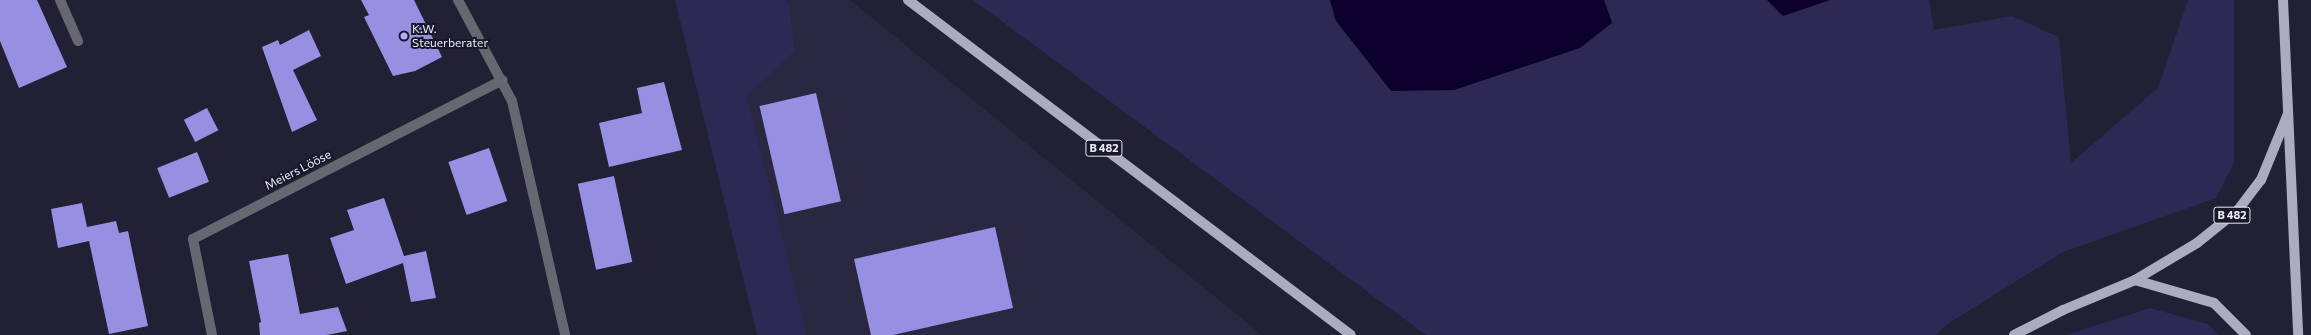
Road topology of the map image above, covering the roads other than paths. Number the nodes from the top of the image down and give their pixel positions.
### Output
1 (60, 0) edge
2 (458, 0) edge
3 (908, 0) edge
4 (2283, 0) edge
5 (78, 41) dead end
6 (503, 80) junction
7 (2288, 114) junction
8 (2135, 280) junction
9 (212, 335) edge
10 (566, 335) edge
11 (1351, 335) edge
12 (2014, 335) edge
13 (2246, 335) edge
14 (2298, 335) edge

1 - 5 street
2 - 6 street
3 - 11 main road, B 482
4 - 7 main road
6 - 9 street, Meiers Lööse
6 - 10 street
7 - 8 main road, B 482
7 - 14 main road
8 - 12 main road, B 482
8 - 13 main road

